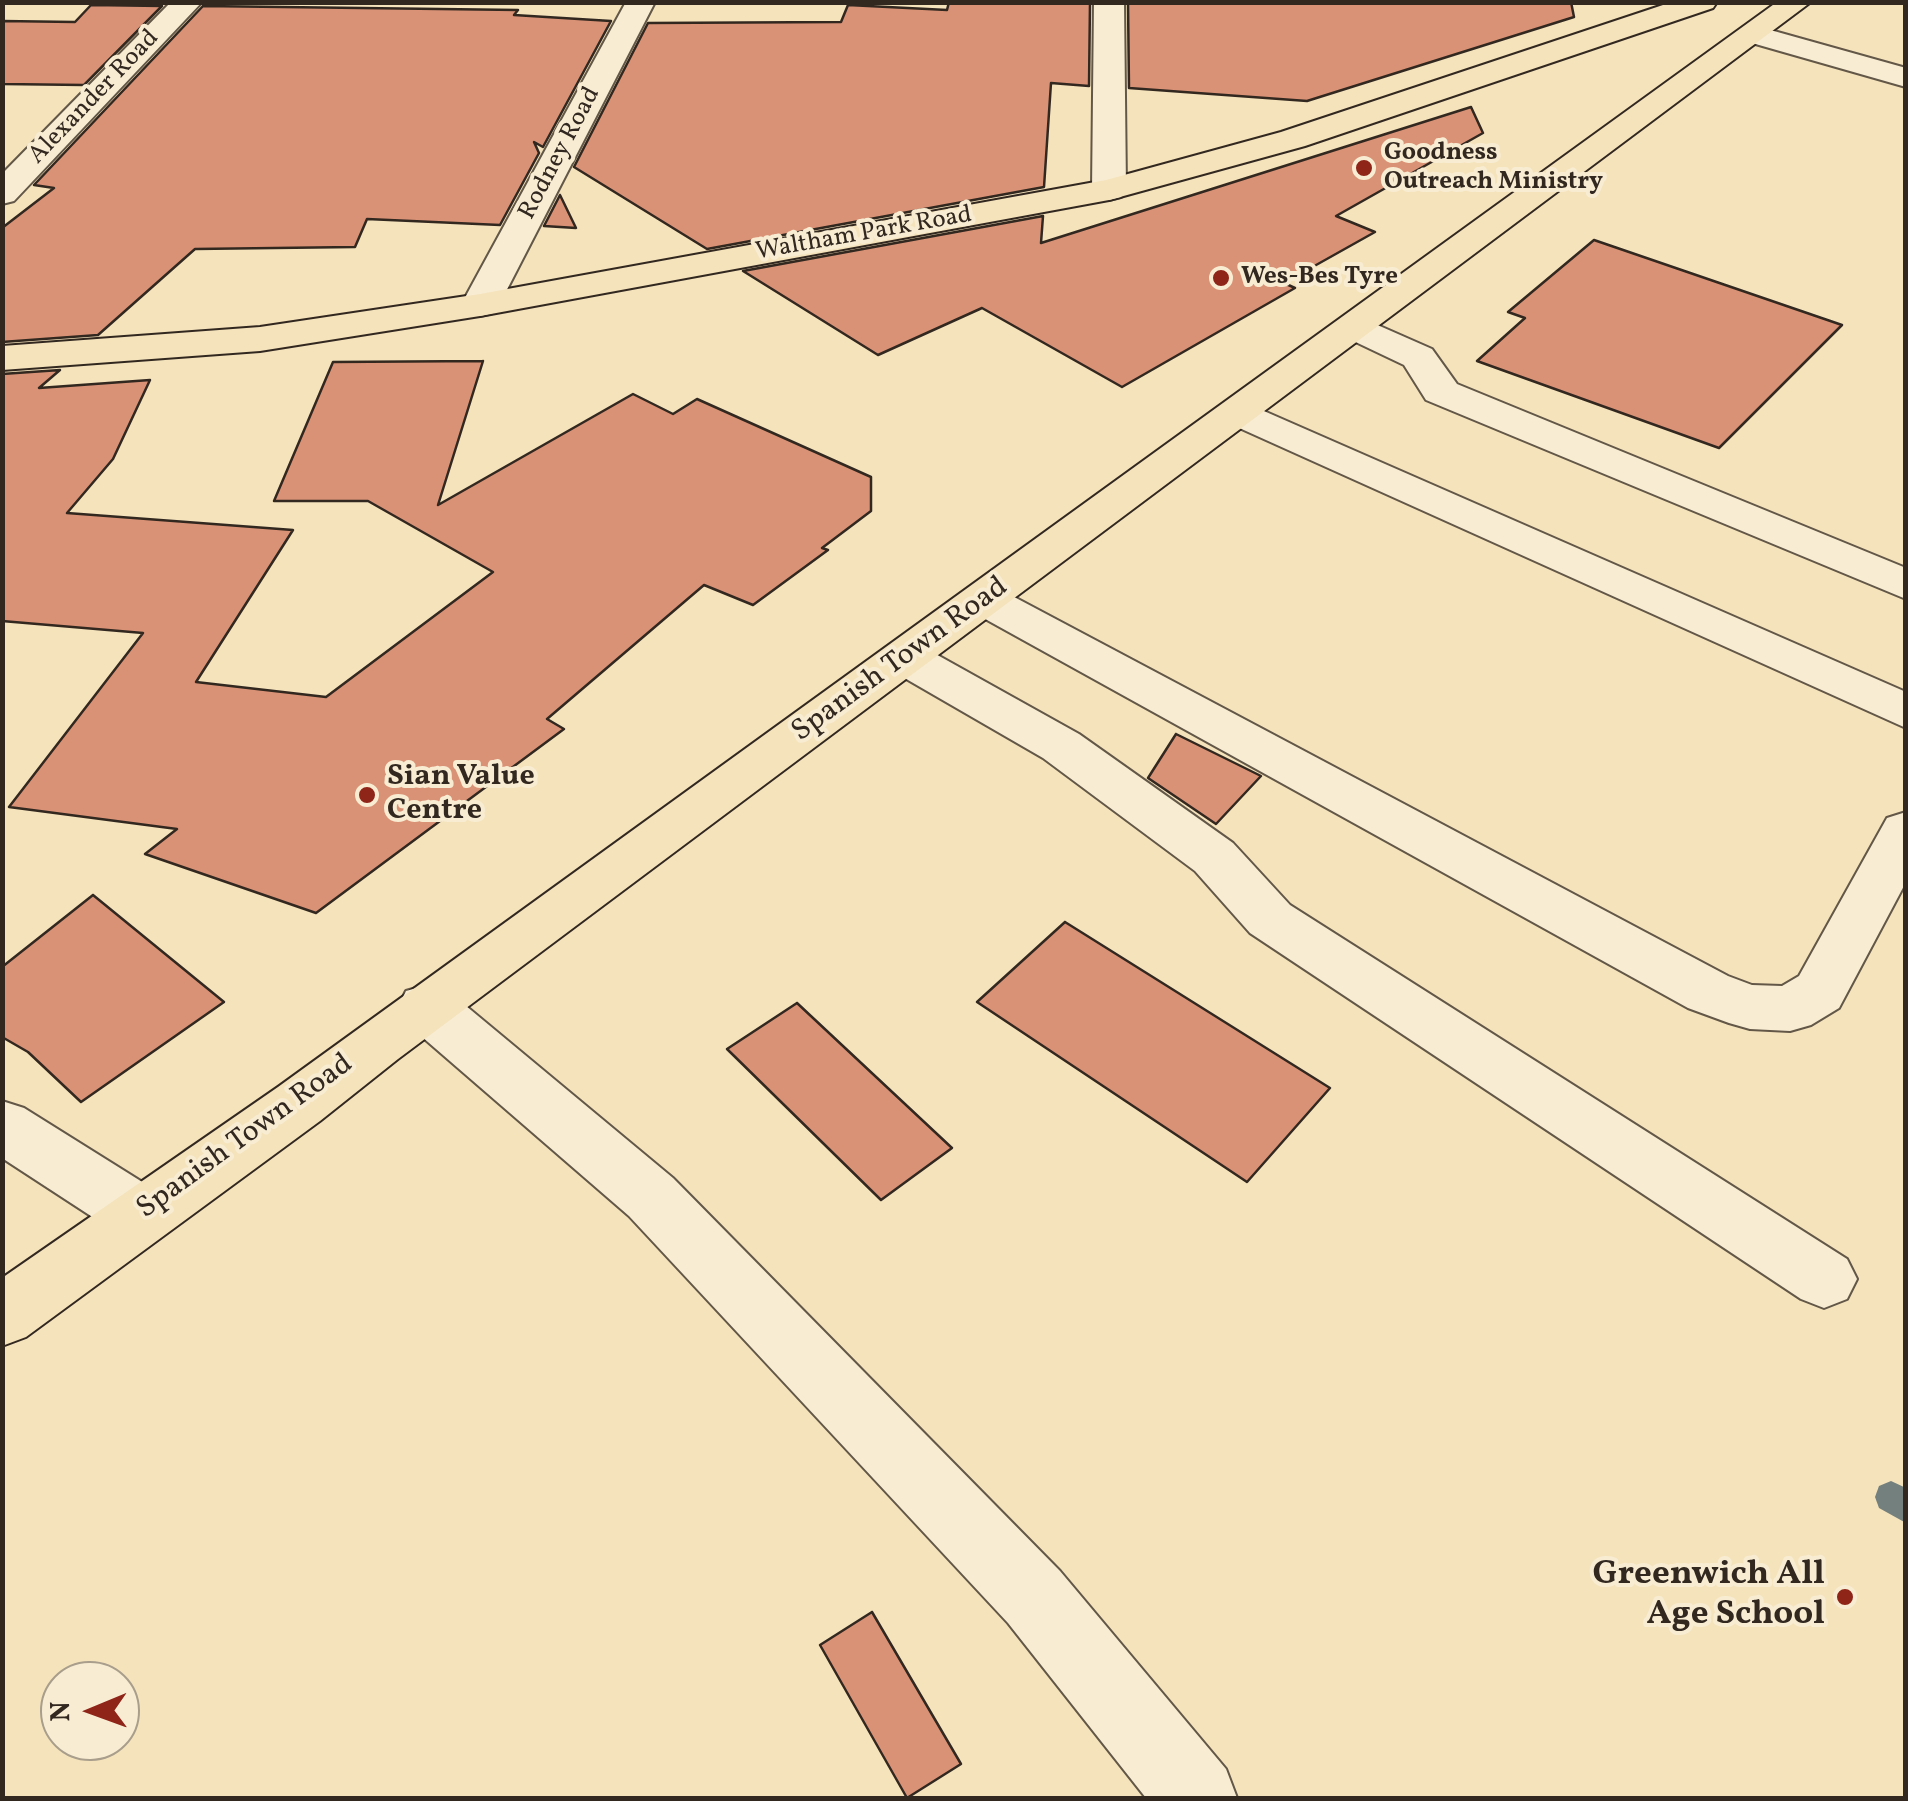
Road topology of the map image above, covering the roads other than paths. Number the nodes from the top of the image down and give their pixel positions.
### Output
1 (188, 2) edge
2 (641, 2) edge
3 (1109, 2) edge
4 (1703, 2) edge
5 (1797, 2) edge
6 (1756, 35) junction
7 (1906, 78) edge
8 (1109, 190) junction
9 (2, 194) edge
10 (480, 306) junction
11 (1357, 328) junction
12 (2, 358) edge
13 (1242, 413) junction
14 (1906, 585) edge
15 (985, 600) junction
16 (906, 658) junction
17 (1906, 712) edge
18 (1906, 830) edge
19 (427, 1007) junction
20 (2, 1126) edge
21 (140, 1214) junction
22 (1824, 1279) dead end
23 (2, 1316) edge
24 (1197, 1798) edge

1 - 9 street, Alexander Road
2 - 10 street, Rodney Road
3 - 8 street
4 - 8 main road, Waltham Park Road
5 - 6 main road, Spanish Town Road
6 - 7 street
6 - 11 main road, Spanish Town Road
8 - 10 main road, Waltham Park Road
10 - 12 main road, Waltham Park Road
11 - 13 main road, Spanish Town Road
11 - 14 street
13 - 15 main road, Spanish Town Road
13 - 17 street
15 - 16 main road, Spanish Town Road
15 - 18 street
16 - 19 main road, Spanish Town Road
16 - 22 street
19 - 21 main road, Spanish Town Road
19 - 24 street
20 - 21 street
21 - 23 main road, Spanish Town Road

